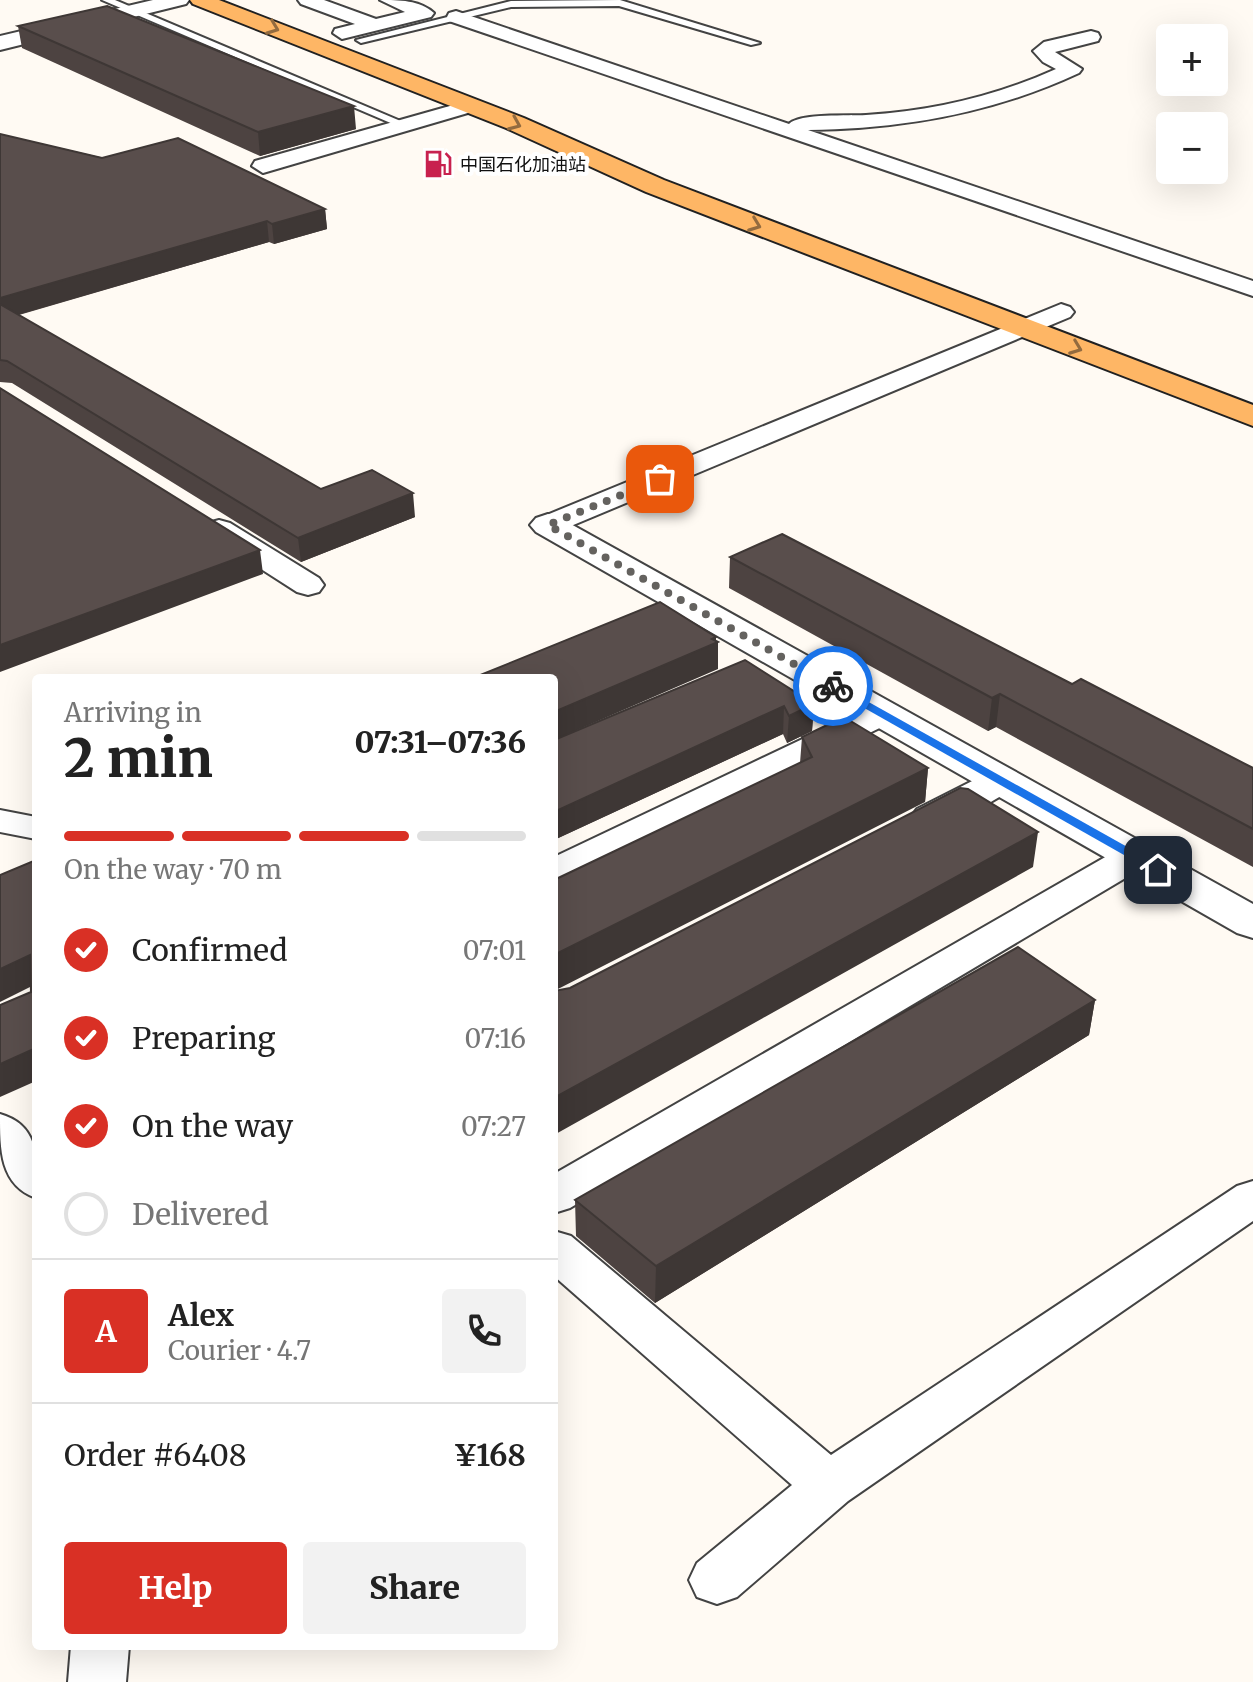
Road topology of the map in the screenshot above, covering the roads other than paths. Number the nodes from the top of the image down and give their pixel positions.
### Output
1 (107, 0) edge
2 (179, 0) edge
3 (200, 0) edge
4 (256, 0) edge
5 (307, 0) edge
6 (389, 0) edge
7 (135, 11) junction
8 (456, 17) junction
9 (359, 32) junction
10 (1091, 37) dead end
11 (0, 43) edge
12 (755, 43) dead end
13 (471, 106) junction
14 (764, 124) junction
15 (404, 125) junction
16 (624, 144) dead end
17 (263, 166) edge
18 (680, 169) dead end
19 (782, 208) dead end
20 (1253, 289) edge
21 (1061, 312) joint
22 (1027, 314) junction
23 (1090, 323) dead end
24 (1253, 416) edge
25 (201, 518) edge
26 (548, 525) joint
27 (308, 585) dead end
28 (684, 602) junction
29 (640, 619) edge
30 (779, 656) junction
31 (737, 674) edge
32 (882, 714) junction
33 (1001, 781) junction
34 (0, 821) edge
35 (32, 827) edge
36 (903, 831) edge
37 (1135, 856) junction
38 (558, 870) edge
39 (1253, 923) edge
40 (0, 1130) edge
41 (32, 1175) edge
42 (558, 1194) edge
43 (1253, 1198) edge
44 (558, 1252) edge
45 (829, 1485) junction
46 (717, 1580) dead end
47 (100, 1650) edge
48 (97, 1682) edge

1 - 7 lane
2 - 7 street
3 -> 13 main road
4 - 9 main road
5 - 9 street
6 - 9 street
7 - 11 street
7 - 15 lane
8 - 9 lane
8 - 12 lane
8 - 14 street
9 - 16 main road
10 - 14 street
13 - 15 street
13 -> 22 main road
14 - 20 street
15 - 17 street
18 - 19 main road
21 - 22 street
21 - 23 main road
22 -> 24 main road
22 - 26 street
25 - 27 street
26 - 28 street
28 - 29 street
28 - 30 street
30 - 31 street
30 - 32 street
32 - 33 street
32 - 38 street
33 - 36 street
33 - 37 street
34 - 35 street
37 - 39 street
37 - 42 street
40 - 41 street
43 - 45 street
44 - 45 street
45 - 46 street
47 - 48 street

